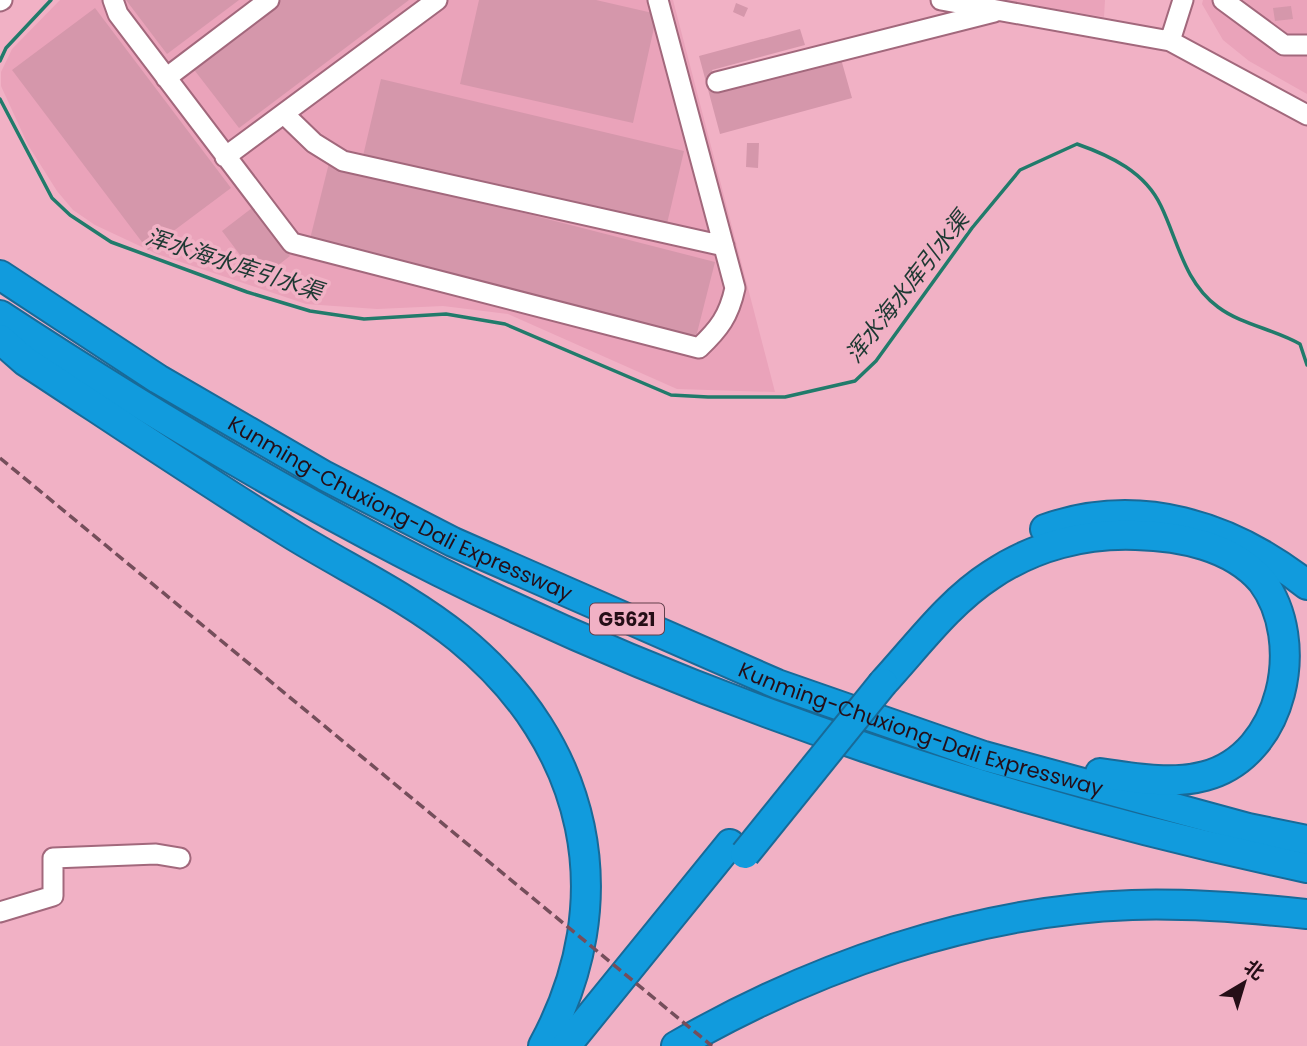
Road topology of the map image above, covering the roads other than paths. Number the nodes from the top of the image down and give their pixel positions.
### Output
1 (113, 0) edge
2 (268, 0) edge
3 (437, 0) edge
4 (941, 0) edge
5 (1183, 0) edge
6 (1223, 0) edge
7 (654, 1) edge
8 (1005, 9) junction
9 (1170, 41) junction
10 (1307, 45) edge
11 (166, 78) junction
12 (717, 82) dead end
13 (284, 114) junction
14 (1307, 115) edge
15 (225, 157) junction
16 (724, 246) junction
17 (0, 275) edge
18 (0, 316) edge
19 (0, 339) edge
20 (1307, 585) edge
21 (876, 680) junction
22 (984, 756) junction
23 (1307, 840) edge
24 (738, 849) junction
25 (180, 858) dead end
26 (1307, 868) edge
27 (0, 912) edge
28 (1307, 914) edge
29 (543, 1046) edge
30 (566, 1046) edge
31 (590, 1046) edge
32 (676, 1046) edge

1 - 11 street
2 - 11 street
3 - 13 street
4 - 8 street
5 - 9 street
6 - 10 street
7 - 16 street
8 - 9 street
8 - 12 street
9 - 14 street
11 - 15 street
13 - 15 street
13 - 16 street
15 - 16 street
17 - 22 highway, Kunming-Chuxiong-Dali Expressway / G5621
18 - 26 highway, Kunming-Chuxiong-Dali Expressway / G5621
19 - 29 highway
20 - 21 highway
21 - 22 highway
21 - 24 highway
22 - 23 highway, Kunming-Chuxiong-Dali Expressway / G5621
24 - 30 highway
24 - 31 highway
25 - 27 street
28 - 32 highway

